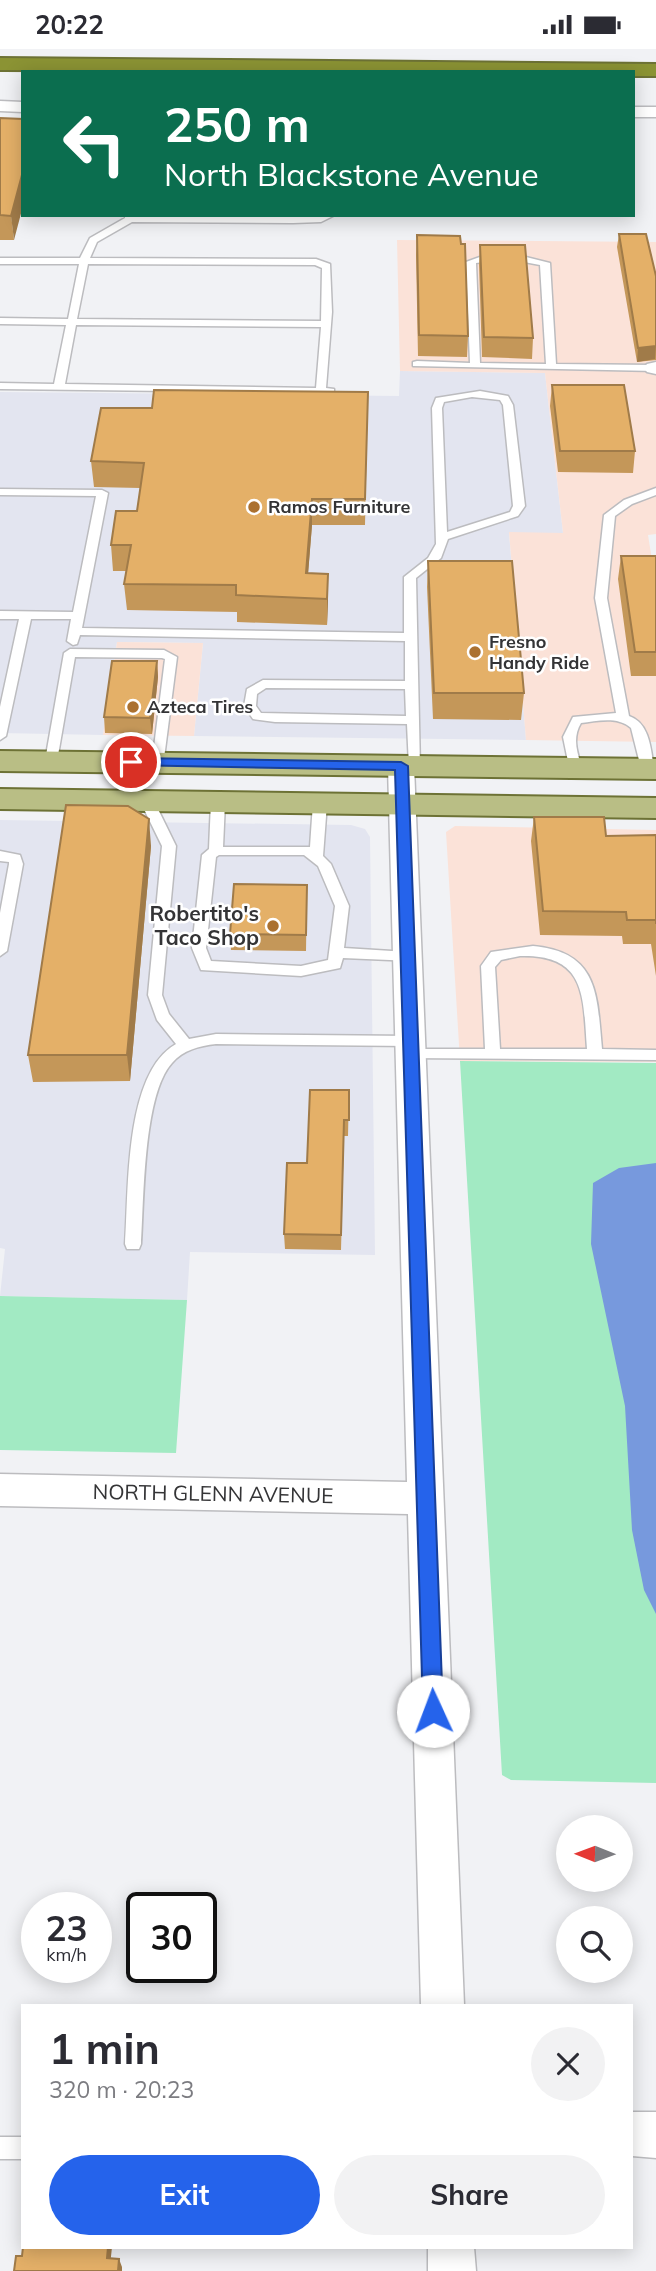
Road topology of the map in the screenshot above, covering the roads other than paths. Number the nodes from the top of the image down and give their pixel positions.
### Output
1 (0, 64) edge
2 (656, 70) edge
3 (0, 106) edge
4 (21, 107) edge
5 (635, 112) edge
6 (656, 112) edge
7 (130, 217) edge
8 (326, 217) edge
9 (0, 261) edge
10 (84, 261) junction
11 (0, 321) edge
12 (72, 321) junction
13 (326, 324) junction
14 (417, 364) dead end
15 (475, 366) junction
16 (551, 367) junction
17 (655, 368) edge
18 (0, 386) edge
19 (59, 387) junction
20 (321, 391) junction
21 (343, 392) edge
22 (656, 491) edge
23 (0, 492) edge
24 (442, 537) junction
25 (0, 615) edge
26 (26, 615) junction
27 (78, 616) junction
28 (75, 631) junction
29 (411, 637) junction
30 (70, 653) junction
31 (411, 685) junction
32 (623, 717) junction
33 (414, 720) junction
34 (0, 736) edge
35 (0, 761) edge
36 (51, 761) junction
37 (158, 763) junction
38 (408, 766) junction
39 (575, 768) junction
40 (651, 769) edge
41 (0, 799) edge
42 (147, 801) junction
43 (218, 802) junction
44 (320, 803) junction
45 (403, 804) junction
46 (656, 808) edge
47 (216, 851) junction
48 (0, 856) edge
49 (316, 858) junction
50 (0, 951) edge
51 (336, 953) junction
52 (408, 957) junction
53 (186, 1045) junction
54 (411, 1047) junction
55 (493, 1055) junction
56 (595, 1055) junction
57 (656, 1055) edge
58 (133, 1244) dead end
59 (0, 1490) edge
60 (426, 1498) junction
61 (443, 2004) edge
62 (633, 2134) edge
63 (656, 2135) edge
64 (0, 2148) edge
65 (21, 2148) edge
66 (451, 2249) edge
67 (452, 2271) edge

1 - 2 highway
3 - 4 street
5 - 6 street
7 - 8 lane
7 - 10 lane
9 - 10 lane
10 - 12 lane
10 - 13 lane
11 - 12 lane
12 - 13 lane
12 - 19 lane
13 - 20 lane
14 - 15 lane
15 - 16 lane
15 - 16 lane
16 - 17 lane
18 - 19 lane
19 - 20 lane
20 - 21 lane
22 - 32 lane
23 - 27 lane
24 - 24 lane
24 - 29 lane
25 - 26 lane
26 - 27 lane
26 - 34 lane
27 - 28 lane
28 - 29 lane
28 - 30 lane
29 - 31 lane
30 - 36 lane
30 - 37 lane
31 - 33 lane
31 - 33 lane
32 - 39 lane
32 - 40 lane
33 - 38 lane
35 - 36 main road
36 - 37 main road
37 - 38 main road
38 - 39 main road
38 - 45 street
39 - 40 main road
41 - 42 main road
42 - 43 main road
42 - 53 lane
43 - 44 main road
43 - 47 lane
44 - 45 main road
44 - 49 lane
45 - 46 main road
45 - 52 street
47 - 49 lane
47 - 51 lane
48 - 50 lane
49 - 51 lane
51 - 52 lane
52 - 54 street
53 - 54 lane
53 - 58 lane
54 - 55 lane
54 - 60 street
55 - 56 lane
55 - 56 lane
56 - 57 lane
59 - 60 street, NORTH GLENN AVENUE
60 - 61 street
62 - 63 street
64 - 65 lane
66 - 67 street

